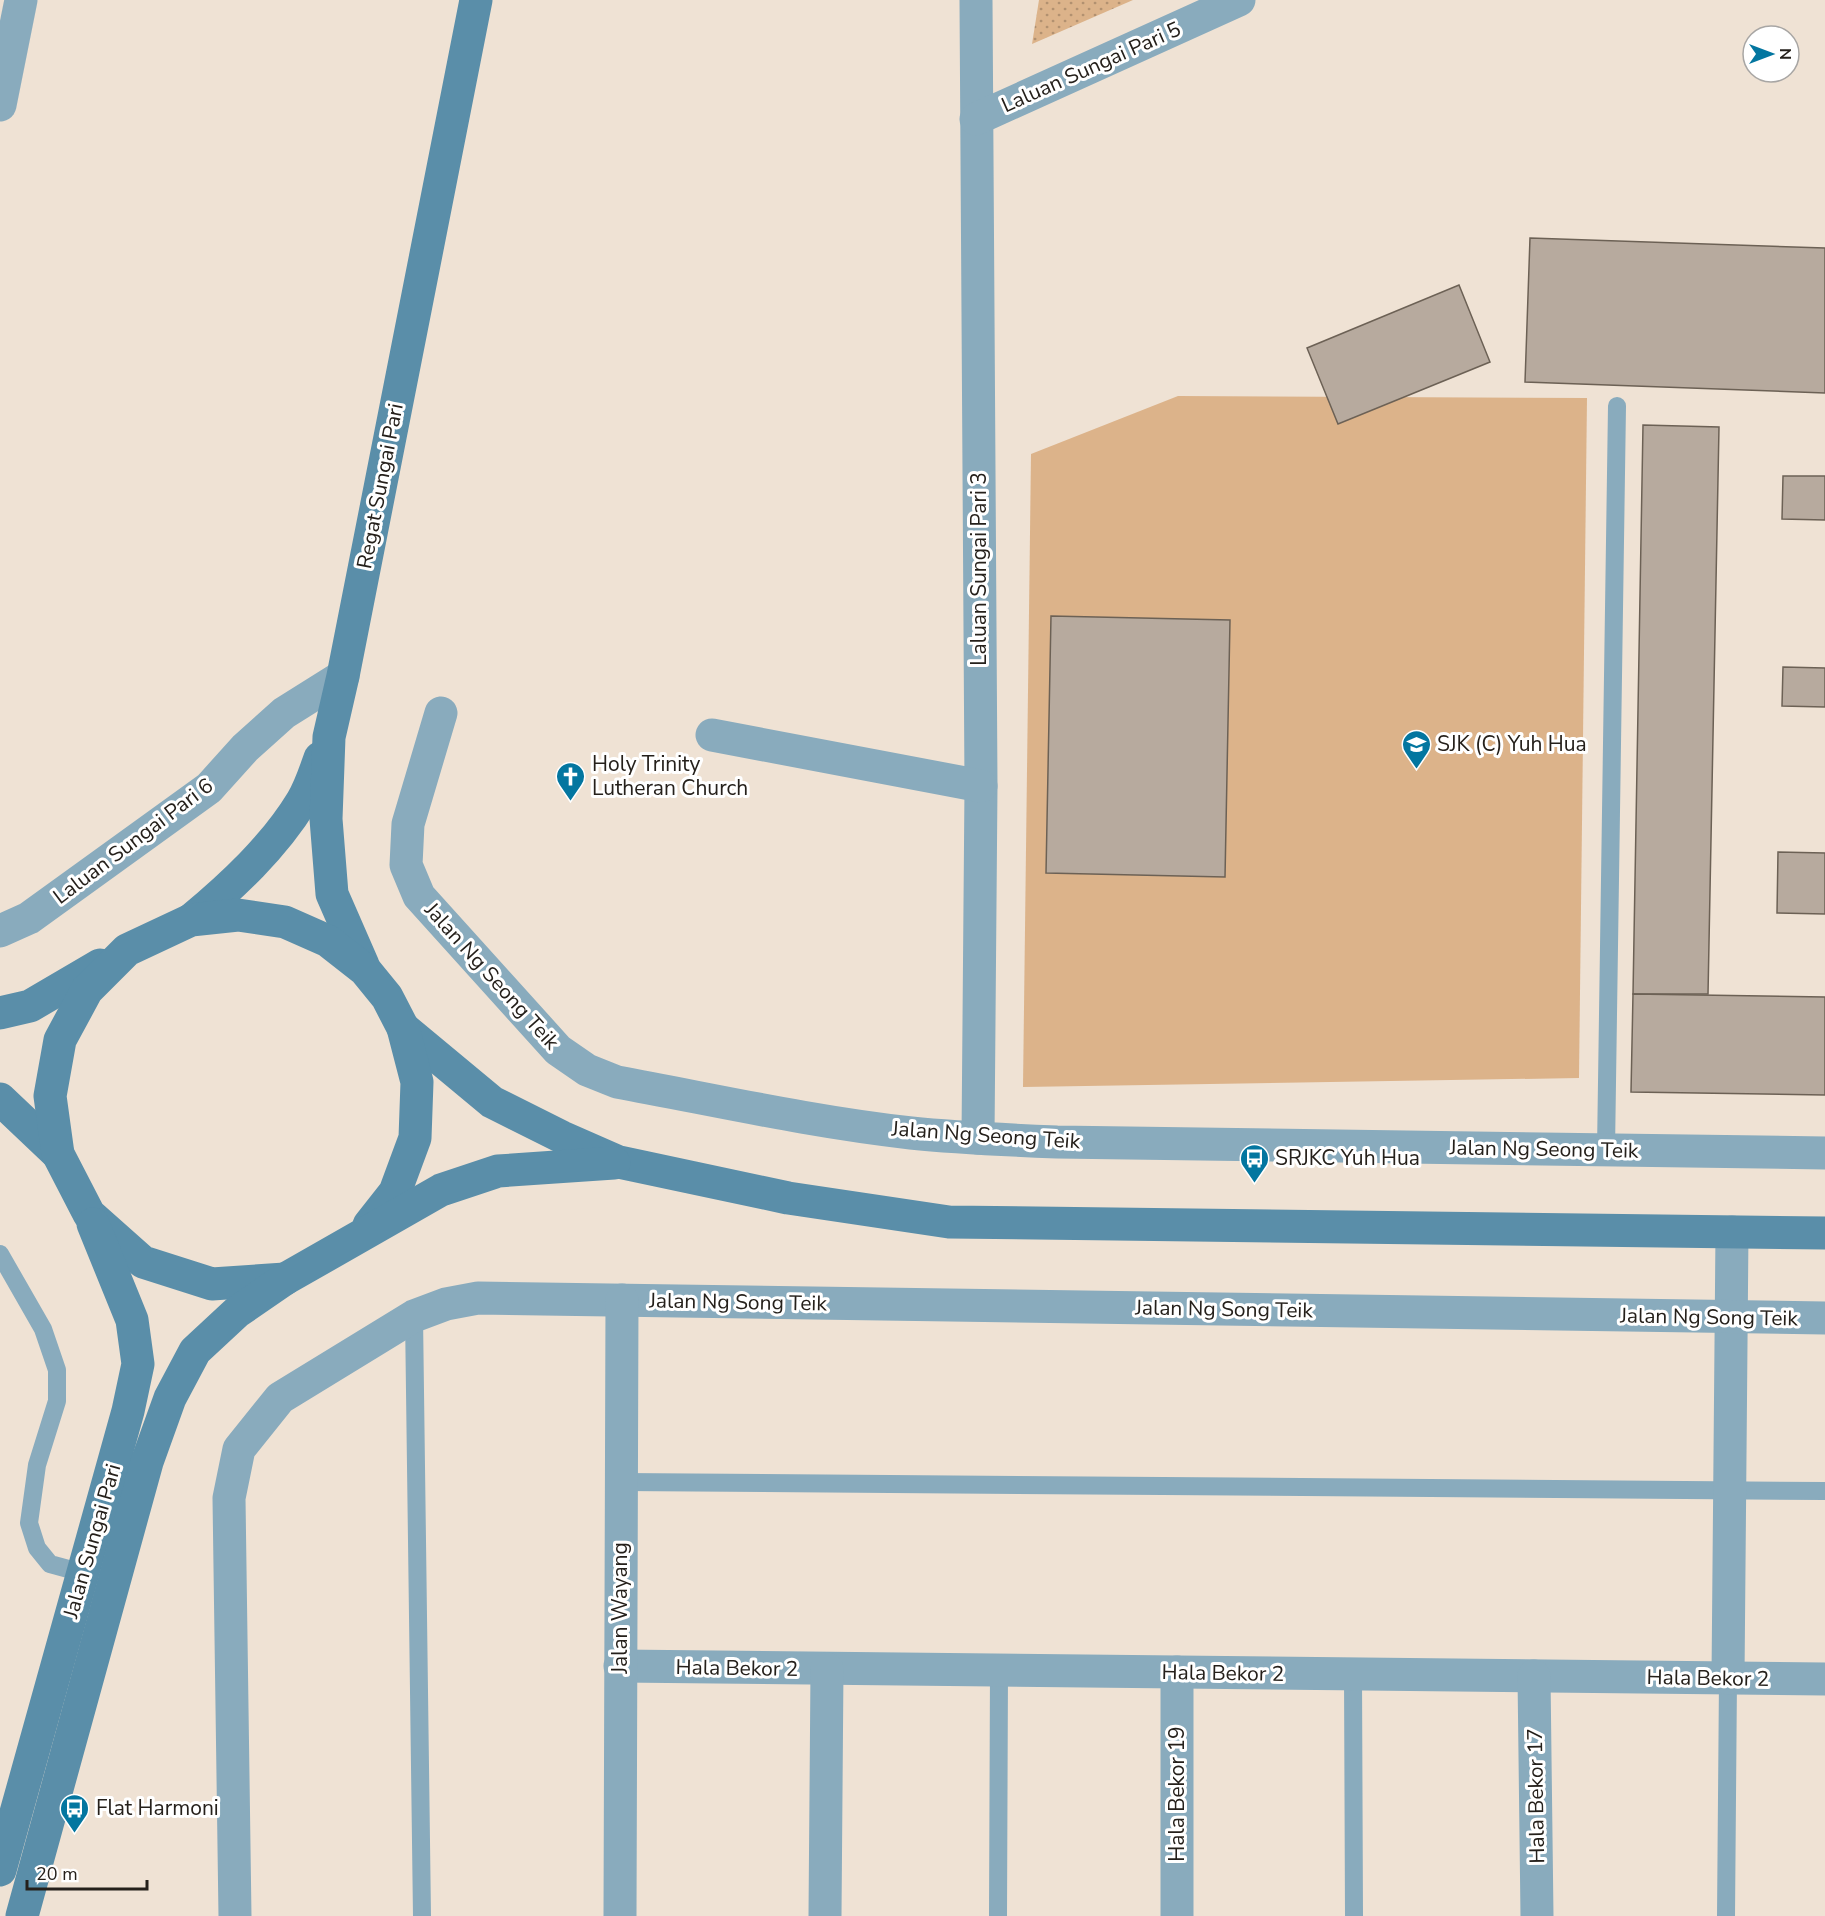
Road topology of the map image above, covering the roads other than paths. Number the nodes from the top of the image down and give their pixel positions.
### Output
1 (21, 0) edge
2 (476, 0) edge
3 (976, 0) edge
4 (1239, 0) edge
5 (0, 105) edge
6 (976, 119) junction
7 (1617, 406) dead end
8 (343, 676) junction
9 (441, 713) dead end
10 (712, 735) dead end
11 (329, 737) junction
12 (981, 786) junction
13 (191, 920) junction
14 (0, 931) edge
15 (127, 950) junction
16 (365, 970) junction
17 (0, 1013) edge
18 (404, 1028) junction
19 (0, 1099) edge
20 (978, 1138) junction
21 (1606, 1150) junction
22 (1825, 1153) edge
23 (58, 1154) junction
24 (619, 1162) junction
25 (88, 1214) junction
26 (1732, 1232) junction
27 (1825, 1233) edge
28 (360, 1236) junction
29 (0, 1254) edge
30 (285, 1279) junction
31 (622, 1300) junction
32 (414, 1316) junction
33 (1731, 1318) junction
34 (1825, 1318) edge
35 (621, 1482) junction
36 (1729, 1490) junction
37 (1825, 1491) edge
38 (83, 1573) junction
39 (620, 1666) junction
40 (827, 1669) junction
41 (999, 1670) junction
42 (1177, 1672) junction
43 (1353, 1674) junction
44 (1534, 1676) junction
45 (1728, 1678) junction
46 (1825, 1679) edge
47 (8, 1808) edge
48 (48, 1821) junction
49 (0, 1870) edge
50 (22, 1916) edge
51 (236, 1916) edge
52 (422, 1916) edge
53 (620, 1916) edge
54 (825, 1916) edge
55 (998, 1916) edge
56 (1177, 1916) edge
57 (1354, 1916) edge
58 (1537, 1916) edge
59 (1726, 1916) edge

1 - 5 street
2 - 8 main road, Regat Sungai Pari
3 - 6 street, Laluan Sungai Pari 3
4 - 6 street, Laluan Sungai Pari 5
6 - 12 street, Laluan Sungai Pari 3
7 - 21 lane
8 - 11 main road, Regat Sungai Pari
8 - 14 street, Laluan Sungai Pari 6
9 - 20 street, Jalan Ng Seong Teik
10 - 12 street
11 - 13 main road
11 - 16 main road, Regat Sungai Pari
12 - 20 street, Laluan Sungai Pari 3
13 - 15 main road
13 - 16 main road
15 - 17 main road
15 - 23 main road
16 - 18 main road
18 - 24 main road
18 - 28 main road
19 - 23 main road
20 - 21 street, Jalan Ng Seong Teik
21 - 22 street, Jalan Ng Seong Teik
23 - 25 main road, Jalan Sungai Pari
24 - 26 main road
24 - 28 main road
25 - 30 main road
25 - 38 main road, Jalan Sungai Pari
26 - 27 main road
26 - 33 street
28 - 30 main road
29 - 38 lane
30 - 48 main road
31 - 32 street, Jalan Ng Song Teik
31 - 33 street, Jalan Ng Song Teik
31 - 35 street, Jalan Wayang
32 - 51 street, Jalan Ng Song Teik
32 - 52 lane
33 - 34 street, Jalan Ng Song Teik
33 - 36 street
35 - 36 lane
35 - 39 street, Jalan Wayang
36 - 37 lane
36 - 45 street
38 - 47 main road, Jalan Sungai Pari
39 - 40 street, Hala Bekor 2
39 - 53 street, Jalan Wayang
40 - 41 street, Hala Bekor 2
40 - 54 street
41 - 42 street, Hala Bekor 2
41 - 55 lane
42 - 43 street, Hala Bekor 2
42 - 56 street, Hala Bekor 19
43 - 44 street, Hala Bekor 2
43 - 57 lane
44 - 45 street, Hala Bekor 2
44 - 58 street, Hala Bekor 17
45 - 46 street, Hala Bekor 2
45 - 59 lane
47 - 48 street
47 - 49 main road, Jalan Sungai Pari
48 - 50 main road

